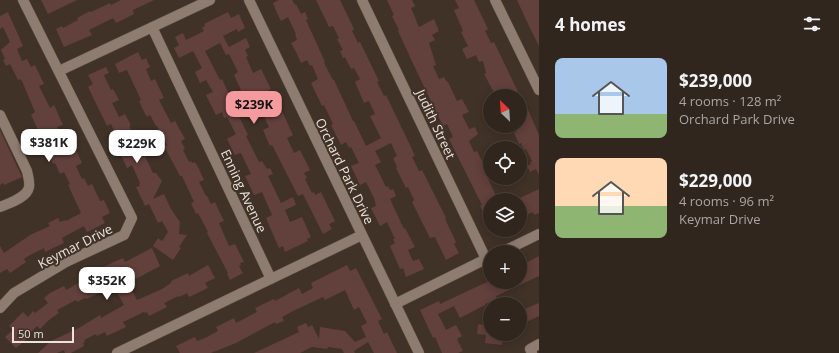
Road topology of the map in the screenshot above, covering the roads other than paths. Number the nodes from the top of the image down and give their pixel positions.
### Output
1 (23, 0) edge
2 (210, 0) edge
3 (249, 0) edge
4 (362, 0) edge
5 (495, 0) edge
6 (152, 28) junction
7 (59, 71) junction
8 (539, 90) edge
9 (0, 115) edge
10 (0, 207) edge
11 (539, 234) edge
12 (362, 235) junction
13 (516, 245) edge
14 (483, 248) edge
15 (483, 260) edge
16 (271, 279) junction
17 (395, 304) junction
18 (0, 308) edge
19 (539, 344) edge
20 (117, 353) edge
21 (419, 353) edge
22 (532, 353) edge

1 - 7 street, Keymar Drive
2 - 6 street
3 - 12 street, Orchard Park Drive
4 - 14 street, Judith Street
5 - 8 street
6 - 7 street
6 - 16 street, Enning Avenue
7 - 18 street, Keymar Drive
9 - 10 street
11 - 13 street
12 - 16 street
12 - 17 street, Orchard Park Drive
15 - 17 street
16 - 20 street
17 - 21 street, Orchard Park Drive
19 - 22 street

